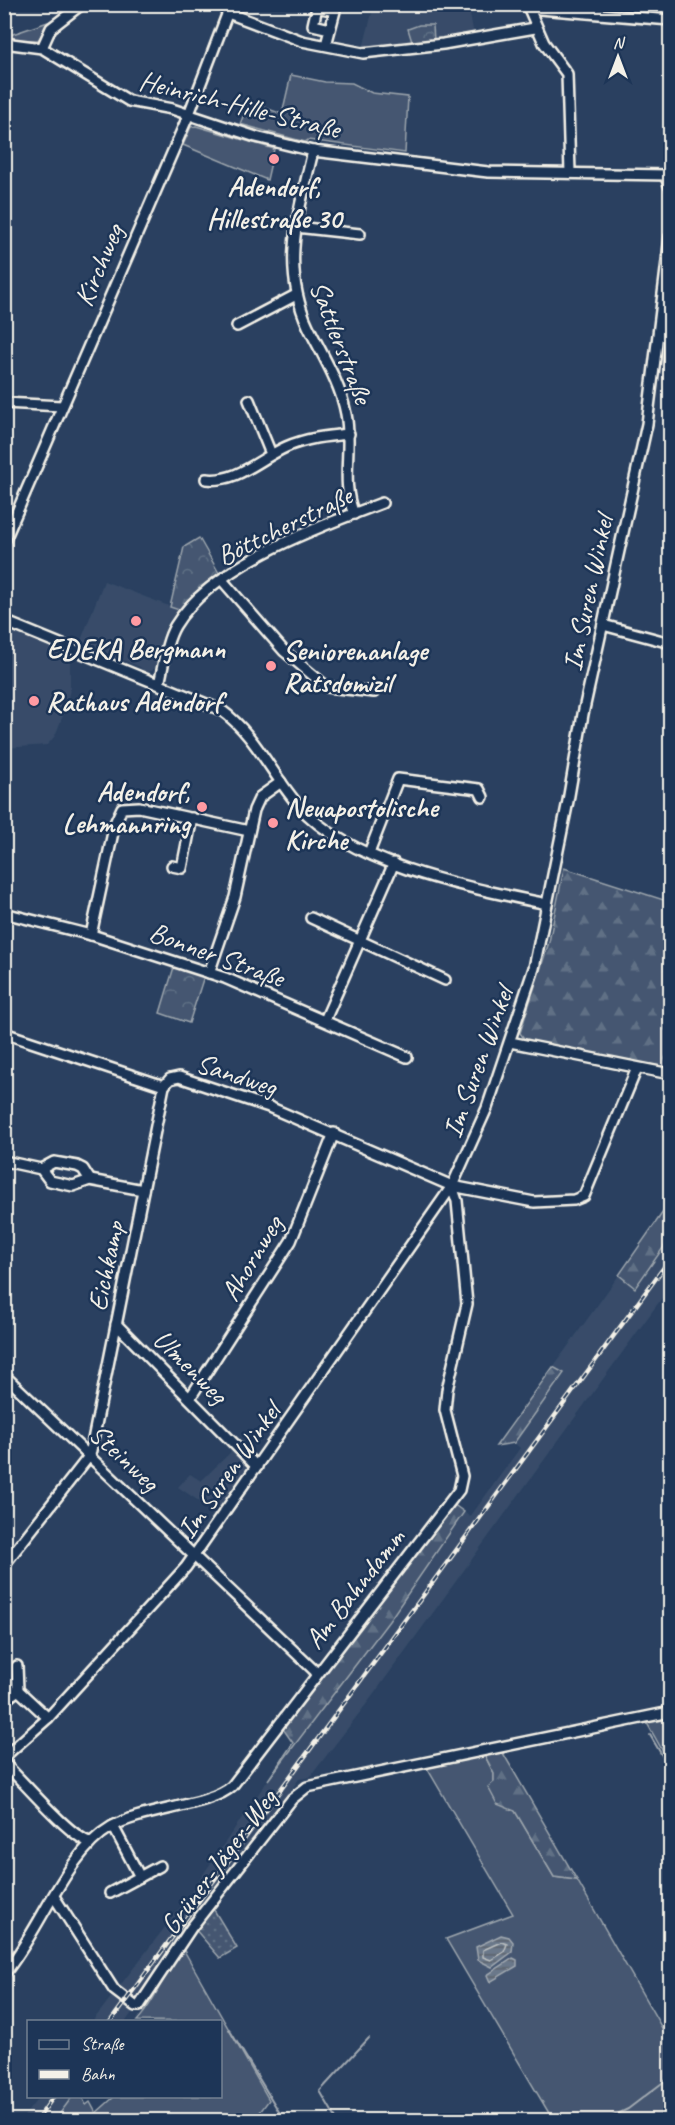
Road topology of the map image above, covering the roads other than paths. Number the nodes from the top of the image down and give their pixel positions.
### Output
1 (81, 4) edge
2 (527, 6) edge
3 (230, 9) edge
4 (670, 20) edge
5 (536, 28) junction
6 (330, 29) dead end
7 (4, 44) edge
8 (326, 45) junction
9 (42, 48) junction
10 (189, 114) junction
11 (313, 151) junction
12 (570, 173) junction
13 (669, 173) edge
14 (670, 187) edge
15 (296, 227) junction
16 (360, 234) dead end
17 (670, 237) edge
18 (296, 295) junction
19 (237, 326) dead end
20 (249, 400) dead end
21 (4, 403) edge
22 (62, 406) junction
23 (349, 434) junction
24 (271, 454) junction
25 (206, 479) dead end
26 (382, 503) dead end
27 (354, 514) junction
28 (4, 542) edge
29 (222, 580) junction
30 (4, 621) edge
31 (603, 625) junction
32 (670, 643) edge
33 (159, 684) junction
34 (374, 692) dead end
35 (281, 782) junction
36 (483, 796) dead end
37 (192, 818) junction
38 (249, 831) junction
39 (369, 853) junction
40 (394, 863) junction
41 (172, 866) dead end
42 (547, 904) junction
43 (4, 913) edge
44 (311, 918) dead end
45 (91, 935) junction
46 (361, 941) junction
47 (209, 973) junction
48 (445, 980) dead end
49 (325, 1020) junction
50 (4, 1033) edge
51 (510, 1042) junction
52 (407, 1058) dead end
53 (637, 1068) junction
54 (670, 1074) edge
55 (164, 1086) junction
56 (334, 1133) junction
57 (4, 1161) edge
58 (41, 1169) junction
59 (90, 1180) junction
60 (452, 1186) junction
61 (143, 1190) junction
62 (116, 1324) junction
63 (4, 1375) edge
64 (190, 1398) junction
65 (90, 1455) junction
66 (257, 1467) junction
67 (196, 1556) junction
68 (4, 1565) edge
69 (17, 1666) dead end
70 (317, 1673) junction
71 (18, 1690) junction
72 (4, 1701) edge
73 (670, 1712) edge
74 (48, 1718) junction
75 (4, 1757) edge
76 (4, 1763) edge
77 (112, 1826) junction
78 (90, 1842) junction
79 (160, 1866) dead end
80 (140, 1877) junction
81 (110, 1893) dead end
82 (55, 1898) junction
83 (4, 1974) edge

1 - 9 street
2 - 4 street
2 - 5 street
3 - 8 street
3 - 10 street, Kirchweg
5 - 8 street
5 - 12 street
6 - 8 street
7 - 9 street
9 - 10 street, Heinrich-Hille-Straße
10 - 11 street, Heinrich-Hille-Straße
10 - 22 street, Kirchweg
11 - 12 street, Heinrich-Hille-Straße
11 - 15 street, Sattlerstraße
12 - 13 street, Heinrich-Hille-Straße
13 - 14 street
15 - 16 street
15 - 18 street, Sattlerstraße
17 - 31 street, Im Suren Winkel
18 - 19 street
18 - 23 street, Sattlerstraße
20 - 24 street
21 - 22 street
22 - 28 street, Kirchweg
23 - 24 street
23 - 27 street, Sattlerstraße
24 - 25 street
26 - 27 street, Böttcherstraße
27 - 29 street, Böttcherstraße
29 - 33 street, Böttcherstraße
29 - 34 street
30 - 33 street
31 - 32 street
31 - 42 street, Im Suren Winkel
33 - 35 street
35 - 38 street
35 - 39 street
36 - 39 street
37 - 38 street
37 - 41 street
37 - 45 street
38 - 47 street
39 - 40 street
40 - 42 street
40 - 46 street
42 - 51 street, Im Suren Winkel
43 - 45 street, Bonner Straße
44 - 46 street
45 - 47 street, Bonner Straße
46 - 48 street
46 - 49 street
47 - 49 street, Bonner Straße
49 - 52 street, Bonner Straße
50 - 55 street, Sandweg
51 - 53 street
51 - 60 street, Im Suren Winkel
53 - 54 street
53 - 60 street, Sandweg
55 - 56 street, Sandweg
55 - 61 street, Eichkamp
56 - 60 street, Sandweg
56 - 64 street, Ahornweg
57 - 58 street
58 - 59 street
58 - 59 street
59 - 61 street
60 - 66 street, Im Suren Winkel
60 - 70 street, Am Bahndamm
61 - 62 street, Eichkamp
62 - 64 street, Ulmenweg
62 - 65 street, Eichkamp
63 - 65 street, Steinweg
64 - 66 street, Ulmenweg
65 - 67 street, Steinweg
65 - 68 street
66 - 67 street, Im Suren Winkel
67 - 70 street, Steinweg
67 - 74 street, Im Suren Winkel
69 - 71 street
70 - 77 street, Am Bahndamm
71 - 72 street
71 - 74 street
73 - 82 street, Grüner-Jäger-Weg
74 - 75 street, Im Suren Winkel
76 - 78 street
77 - 78 street, Am Bahndamm
77 - 80 street
78 - 82 street, Am Bahndamm
79 - 80 street
80 - 81 street
82 - 83 street, Am Bahndamm

